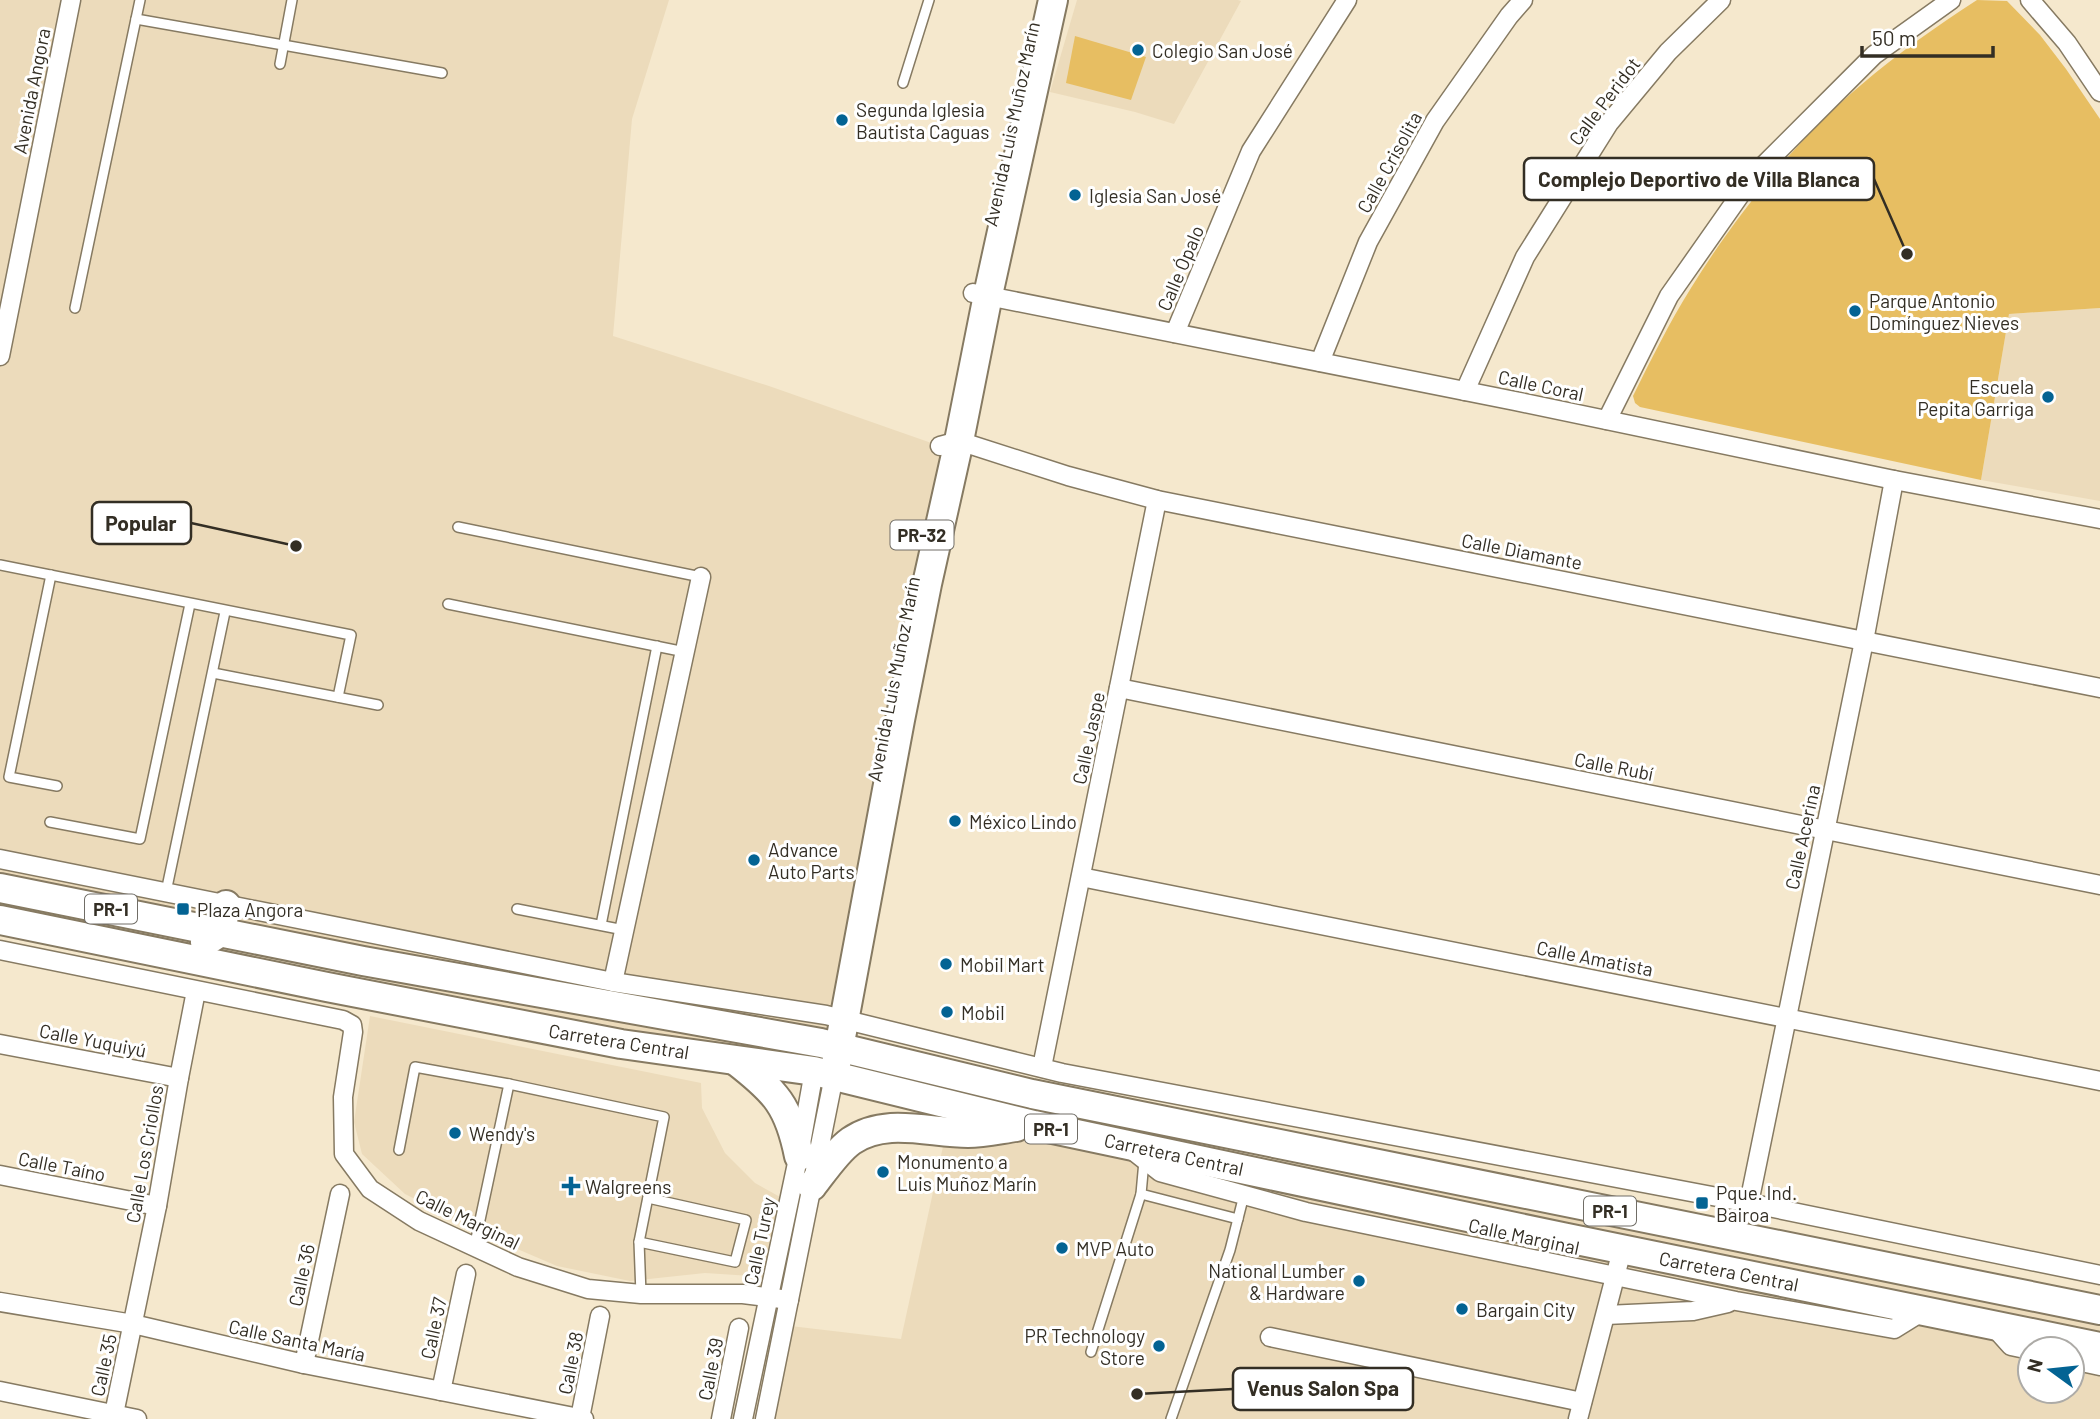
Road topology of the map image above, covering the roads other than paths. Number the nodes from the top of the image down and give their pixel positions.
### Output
1 (71, 0) edge
2 (139, 0) edge
3 (292, 0) edge
4 (929, 0) edge
5 (1037, 0) edge
6 (1054, 0) edge
7 (1347, 0) edge
8 (1524, 0) edge
9 (1721, 0) edge
10 (1951, 0) edge
11 (2031, 0) edge
12 (135, 19) junction
13 (284, 45) junction
14 (280, 64) dead end
15 (442, 73) dead end
16 (903, 83) dead end
17 (2100, 92) edge
18 (981, 294) junction
19 (75, 308) dead end
20 (1175, 333) junction
21 (0, 356) edge
22 (1320, 362) junction
23 (1465, 391) junction
24 (1607, 420) junction
25 (949, 443) junction
26 (1894, 480) junction
27 (1157, 500) junction
28 (2100, 519) edge
29 (458, 527) dead end
30 (0, 565) edge
31 (51, 575) junction
32 (701, 577) joint
33 (190, 604) junction
34 (448, 604) dead end
35 (225, 612) junction
36 (1864, 641) junction
37 (657, 646) junction
38 (685, 652) junction
39 (213, 673) junction
40 (1119, 688) junction
41 (2100, 688) edge
42 (338, 697) junction
43 (378, 705) dead end
44 (57, 786) dead end
45 (50, 822) dead end
46 (1825, 830) junction
47 (0, 859) edge
48 (1081, 877) junction
49 (2100, 885) edge
50 (0, 888) edge
51 (166, 892) junction
52 (517, 909) dead end
53 (223, 918) junction
54 (0, 920) edge
55 (601, 925) junction
56 (624, 930) junction
57 (131, 947) junction
58 (0, 950) edge
59 (613, 982) junction
60 (196, 990) junction
61 (1787, 1018) junction
62 (832, 1031) junction
63 (0, 1044) edge
64 (734, 1059) junction
65 (1042, 1067) junction
66 (824, 1073) junction
67 (1062, 1073) junction
68 (179, 1078) junction
69 (2100, 1081) edge
70 (509, 1084) junction
71 (1119, 1111) junction
72 (1034, 1125) junction
73 (399, 1150) dead end
74 (1134, 1152) junction
75 (799, 1156) junction
76 (0, 1175) edge
77 (812, 1186) junction
78 (1489, 1186) junction
79 (340, 1194) dead end
80 (1141, 1194) junction
81 (1244, 1195) junction
82 (648, 1198) junction
83 (1749, 1203) junction
84 (157, 1206) junction
85 (1238, 1219) junction
86 (639, 1242) junction
87 (1787, 1247) junction
88 (474, 1248) junction
89 (1622, 1250) junction
90 (466, 1274) dead end
91 (2100, 1275) edge
92 (1616, 1277) junction
93 (641, 1294) junction
94 (768, 1297) junction
95 (789, 1300) junction
96 (1736, 1301) junction
97 (0, 1302) edge
98 (2100, 1310) edge
99 (1923, 1311) junction
100 (1606, 1315) junction
101 (600, 1316) dead end
102 (133, 1324) junction
103 (1993, 1326) junction
104 (739, 1328) dead end
105 (1270, 1337) dead end
106 (2016, 1347) edge
107 (2100, 1347) edge
108 (1091, 1352) dead end
109 (304, 1364) junction
110 (0, 1391) edge
111 (441, 1391) junction
112 (1580, 1411) edge
113 (114, 1414) junction
114 (138, 1419) edge
115 (582, 1419) edge
116 (721, 1419) edge
117 (743, 1419) edge
118 (765, 1419) edge
119 (1171, 1419) edge

1 - 21 street, Avenida Angora
2 - 12 lane
3 - 13 lane
4 - 16 lane
5 - 18 main road, Avenida Luis Muñoz Marín / PR-32
6 - 18 main road, Avenida Luis Muñoz Marín / PR-32
7 - 20 street, Calle Ópalo
8 - 22 street, Calle Crisolita
9 - 23 street, Calle Peridot
10 - 24 street
11 - 17 street
12 - 13 lane
12 - 19 lane
13 - 14 lane
13 - 15 lane
18 - 20 street, Calle Coral
18 - 25 main road, Avenida Luis Muñoz Marín / PR-32
20 - 22 street, Calle Coral
22 - 23 street, Calle Coral
23 - 24 street, Calle Coral
24 - 26 street, Calle Coral
25 - 27 street, Calle Diamante
25 - 62 main road, Avenida Luis Muñoz Marín / PR-32
25 - 62 main road, Avenida Luis Muñoz Marín / PR-32
26 - 28 street, Calle Coral
26 - 36 street, Calle Acerina
27 - 36 street, Calle Diamante
27 - 40 street, Calle Jaspe
29 - 32 lane
30 - 31 lane
31 - 33 lane
31 - 44 lane
32 - 38 street
33 - 35 lane
33 - 45 lane
34 - 37 lane
35 - 39 lane
35 - 42 lane
36 - 41 street, Calle Diamante
36 - 46 street, Calle Acerina
37 - 38 lane
37 - 55 lane
38 - 56 street
39 - 42 lane
39 - 51 lane
40 - 46 street, Calle Rubí
40 - 48 street, Calle Jaspe
42 - 43 lane
46 - 49 street, Calle Rubí
46 - 61 street, Calle Acerina
47 - 51 street
48 - 61 street, Calle Amatista
48 - 65 street, Calle Jaspe
50 - 53 main road, Carretera Central / PR-1
51 - 53 street
52 - 55 lane
53 - 57 main road
53 - 59 street
53 - 62 main road, Carretera Central / PR-1
54 - 57 main road, Carretera Central / PR-1
55 - 56 lane
56 - 59 street
57 - 64 main road, Carretera Central / PR-1
58 - 60 street, Calle Marginal
59 - 62 street
60 - 68 street, Calle Los Criollos
60 - 88 street, Calle Marginal
61 - 69 street, Calle Amatista
61 - 83 street, Calle Acerina
62 - 65 street
62 - 66 main road, Avenida Luis Muñoz Marín / PR-32
62 - 71 main road, Carretera Central
63 - 68 street, Calle Yuquiyú
64 - 66 main road, Carretera Central / PR-1
64 - 75 main road
65 - 67 street
66 - 72 main road, Carretera Central / PR-1
66 - 75 street, Calle Turey
66 - 77 street
67 - 71 street
67 - 83 street
68 - 84 street, Calle Los Criollos
70 - 73 lane
70 - 82 lane
70 - 88 lane
71 - 78 main road, Carretera Central / PR-1
72 - 74 main road, Carretera Central / PR-1
72 - 77 main road
74 - 80 lane
74 - 81 street, Calle Marginal
74 - 89 main road, Carretera Central / PR-1
75 - 94 street, Calle Turey
76 - 84 street, Calle Taíno
77 - 95 street
78 - 87 main road, Carretera Central / PR-1
78 - 89 main road
79 - 109 street, Calle 36
80 - 85 lane
80 - 108 lane
81 - 85 lane
81 - 92 street, Calle Marginal
82 - 86 lane
82 - 86 lane
83 - 91 street
84 - 102 street, Calle Los Criollos
85 - 119 lane
86 - 93 lane
87 - 89 main road
87 - 98 main road, Carretera Central / PR-1
88 - 93 street, Calle Marginal
89 - 92 street
89 - 99 main road, Carretera Central / PR-1
90 - 111 street, Calle 37
92 - 96 street, Calle Marginal
92 - 100 street
93 - 94 street, Calle Marginal
94 - 95 street, Calle Marginal
94 - 117 street, Calle Turey
95 - 118 street
96 - 99 street, Calle Marginal
96 - 100 street
97 - 102 street, Calle Santa María
99 - 103 main road, Carretera Central / PR-1
100 - 112 street
101 - 115 street, Calle 38
102 - 109 street, Calle Santa María
102 - 113 street, Calle 35
103 - 106 street
103 - 107 main road, Carretera Central / PR-1
104 - 116 street, Calle 39
105 - 112 street
109 - 111 street, Calle Santa María
110 - 113 street
111 - 115 street, Calle Santa María
113 - 114 street

